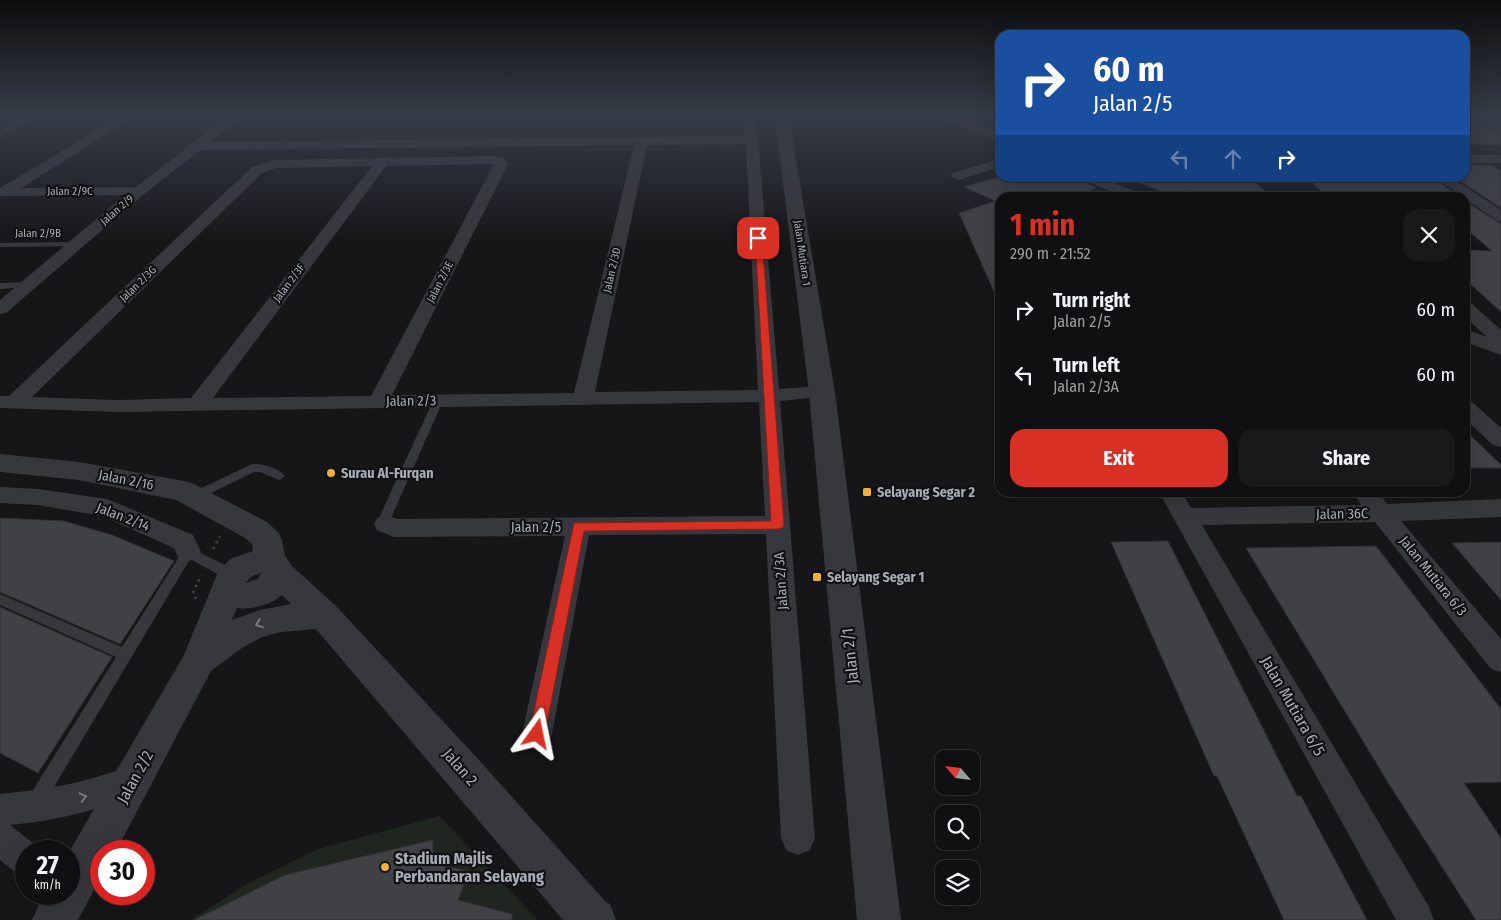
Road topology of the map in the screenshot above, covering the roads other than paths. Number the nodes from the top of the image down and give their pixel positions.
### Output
1 (59, 158) edge
2 (181, 158) edge
3 (637, 158) edge
4 (753, 158) edge
5 (788, 158) edge
6 (1470, 159) edge
7 (1501, 159) edge
8 (382, 162) junction
9 (995, 165) edge
10 (958, 176) dead end
11 (1102, 182) edge
12 (1449, 182) edge
13 (139, 190) junction
14 (1124, 191) edge
15 (2, 192) edge
16 (1464, 192) edge
17 (1470, 196) edge
18 (1501, 217) edge
19 (77, 244) junction
20 (0, 245) edge
21 (0, 286) edge
22 (25, 286) junction
23 (0, 309) edge
24 (1470, 312) edge
25 (1470, 337) edge
26 (1501, 340) edge
27 (1501, 349) edge
28 (822, 392) junction
29 (769, 396) junction
30 (583, 398) junction
31 (438, 401) junction
32 (6, 402) edge
33 (378, 402) junction
34 (197, 405) junction
35 (1470, 412) edge
36 (1501, 440) edge
37 (0, 463) edge
38 (279, 476) dead end
39 (0, 495) edge
40 (195, 496) junction
41 (1368, 497) edge
42 (1176, 505) edge
43 (1501, 508) edge
44 (1382, 513) junction
45 (386, 524) joint
46 (778, 525) junction
47 (579, 526) junction
48 (188, 552) junction
49 (249, 580) junction
50 (0, 599) edge
51 (324, 615) junction
52 (125, 655) junction
53 (1501, 660) edge
54 (199, 661) junction
55 (537, 734) dead end
56 (134, 779) junction
57 (32, 806) junction
58 (0, 810) edge
59 (0, 838) edge
60 (798, 838) dead end
61 (15, 850) edge
62 (80, 873) edge
63 (594, 920) edge
64 (879, 920) edge
65 (1416, 920) edge

1 - 15 street
2 - 13 street, Jalan 2/9
3 - 30 street, Jalan 2/3D
4 - 29 street, Jalan 2/3A
5 - 28 street, Jalan Mutiara 1
6 - 7 street
8 - 32 street, Jalan 2/3G
8 - 33 street, Jalan 2/3E
8 - 34 street, Jalan 2/3F
9 - 10 street
11 - 14 street
12 - 16 street
13 - 15 street, Jalan 2/9C
13 - 19 street, Jalan 2/9
17 - 18 street
19 - 20 lane, Jalan 2/9B
19 - 22 street, Jalan 2/9
21 - 22 lane
22 - 23 street, Jalan 2/9
24 - 26 street
25 - 27 street
28 - 29 street, Jalan 2/3
28 - 64 street, Jalan 2/1
29 - 30 street, Jalan 2/3
29 - 46 street, Jalan 2/3A
30 - 31 street, Jalan 2/3
31 - 33 street, Jalan 2/3
31 - 45 lane
32 - 34 street, Jalan 2/3
33 - 34 street, Jalan 2/3
35 - 36 street
37 - 40 street, Jalan 2/16
38 - 40 lane
39 - 48 street, Jalan 2/14
40 - 49 street, Jalan 2/16
41 - 44 street, Jalan Mutiara 6/3
42 - 44 street, Jalan 36C
42 - 65 street, Jalan Mutiara 6/5
43 - 44 street, Jalan 36C
44 - 53 street, Jalan Mutiara 6/3
45 - 47 street, Jalan 2/5
46 - 47 street, Jalan 2/5
46 - 60 street, Jalan 2/3A
47 - 55 street
48 - 49 lane, Jalan 2/14
48 - 52 lane
49 - 51 street, Jalan 2
49 - 54 street, Jalan 2/2
50 - 52 lane
51 -> 54 street
51 - 63 street, Jalan 2
52 - 57 lane
54 - 56 street, Jalan 2/2
57 -> 56 street
56 - 62 street, Jalan 2/2
57 - 58 street
59 - 61 street

